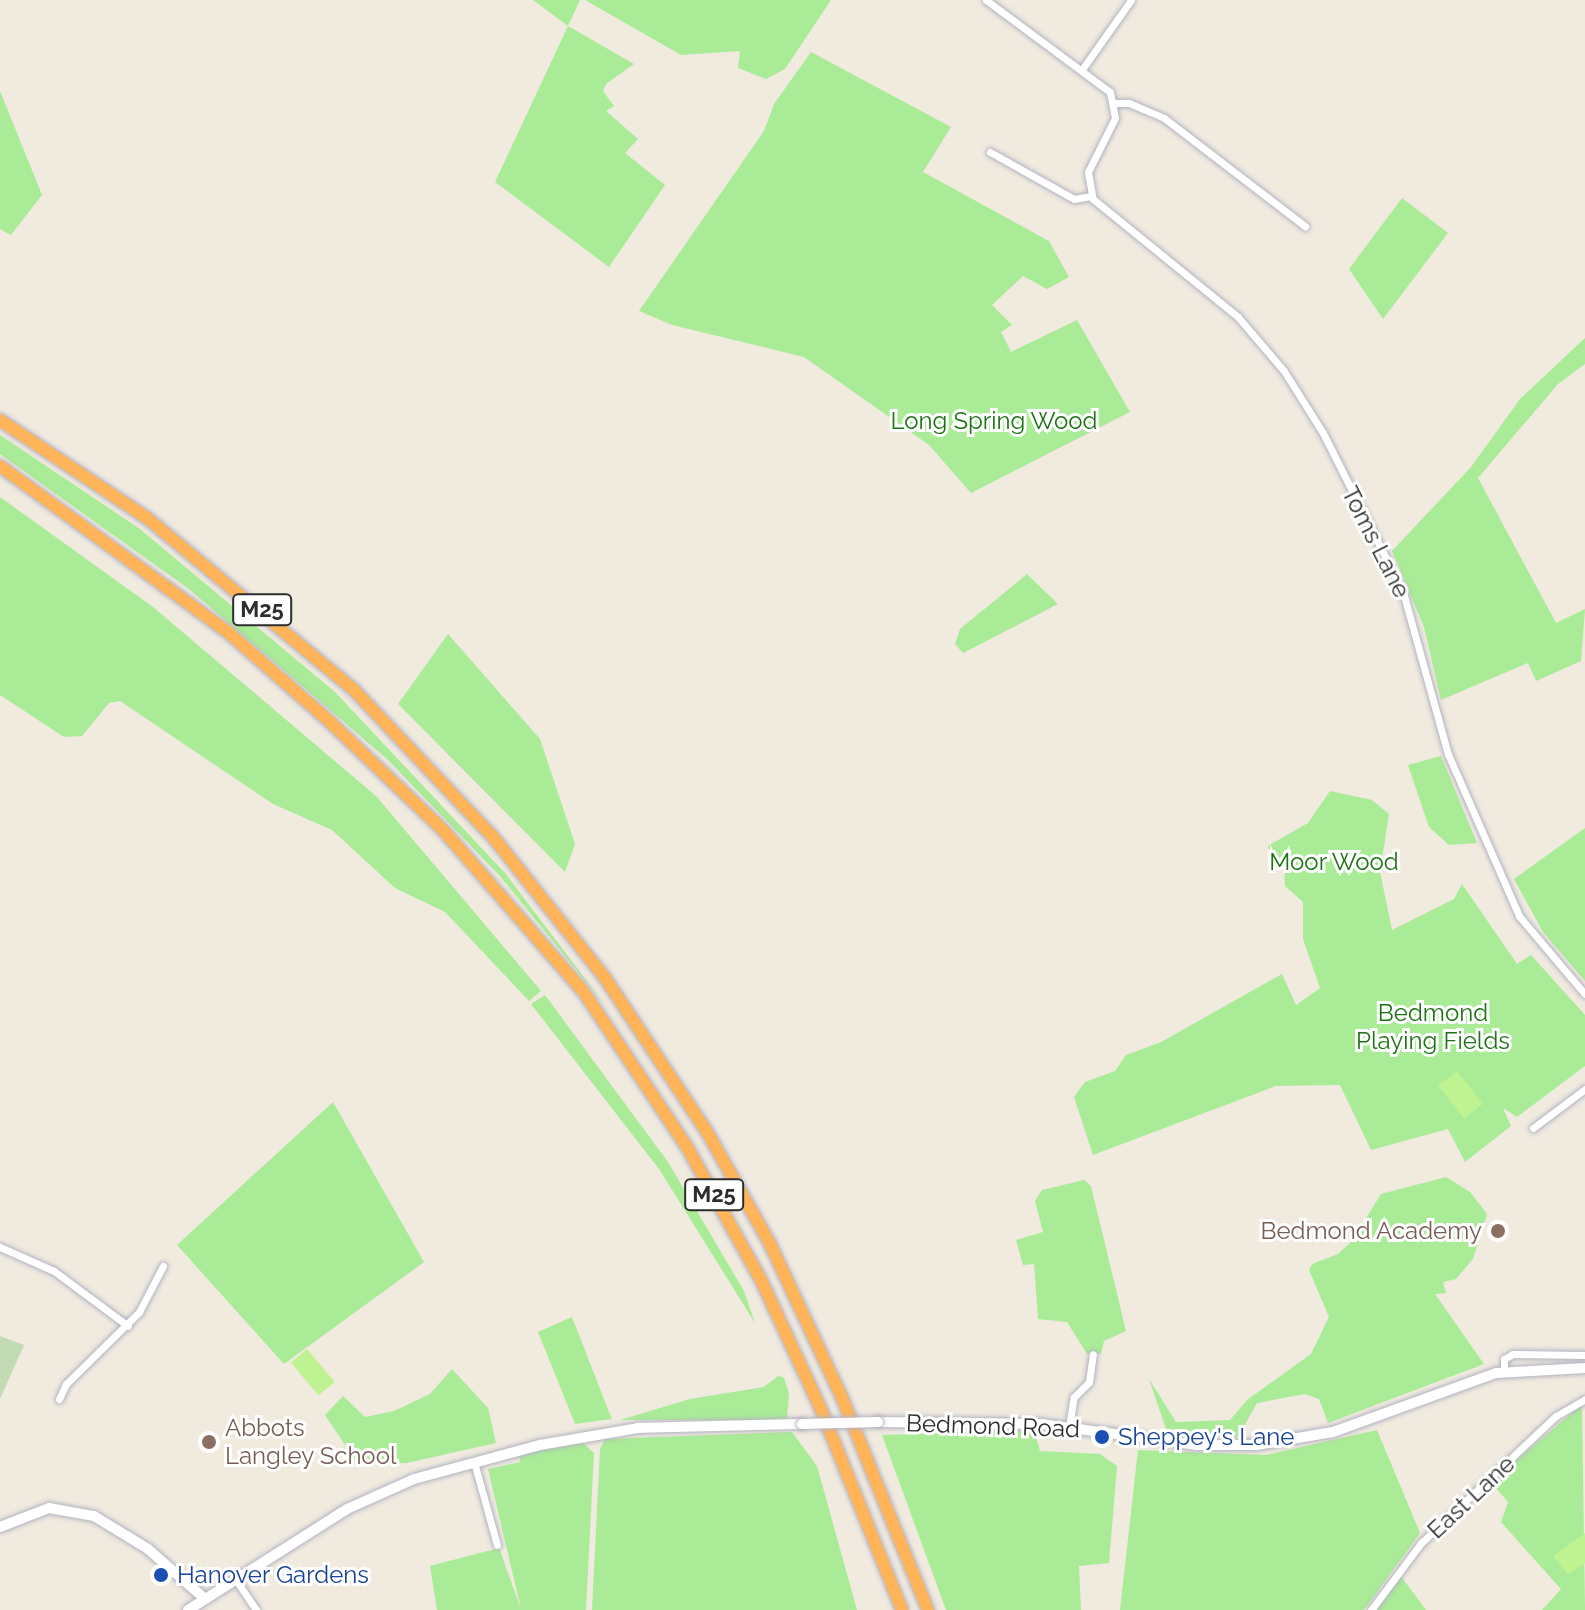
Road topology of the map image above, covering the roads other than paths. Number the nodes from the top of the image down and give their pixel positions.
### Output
1 (986, 0) edge
2 (1131, 0) edge
3 (1083, 68) junction
4 (1115, 103) junction
5 (990, 152) dead end
6 (1091, 196) junction
7 (1305, 226) dead end
8 (0, 420) edge
9 (0, 466) edge
10 (1585, 994) edge
11 (1585, 1089) edge
12 (1533, 1128) dead end
13 (0, 1247) edge
14 (163, 1266) dead end
15 (128, 1326) junction
16 (1093, 1354) dead end
17 (1585, 1355) edge
18 (1585, 1368) edge
19 (1504, 1371) junction
20 (59, 1399) dead end
21 (1585, 1399) edge
22 (1069, 1427) junction
23 (474, 1462) junction
24 (0, 1527) edge
25 (497, 1545) dead end
26 (236, 1580) junction
27 (204, 1598) junction
28 (188, 1610) edge
29 (256, 1610) edge
30 (902, 1610) edge
31 (928, 1610) edge
32 (1371, 1610) edge

1 - 3 street
2 - 3 street
3 - 4 street
4 - 6 street
4 - 7 street
5 - 6 street, Toms Lane
6 - 10 street, Toms Lane
8 - 31 highway, M25
9 - 30 highway, M25
11 - 12 street
13 - 15 street
14 - 15 street
15 - 20 street
16 - 22 street
17 - 19 street
18 - 19 street, Bedmond Road
19 - 22 street, Bedmond Road
21 - 32 street, East Lane
22 - 23 street, Bedmond Road, bridge
23 - 25 street
23 - 26 street, Bedmond Road
24 - 27 street
26 - 27 street, Bedmond Road
26 - 29 street
27 - 28 street, Bedmond Road

